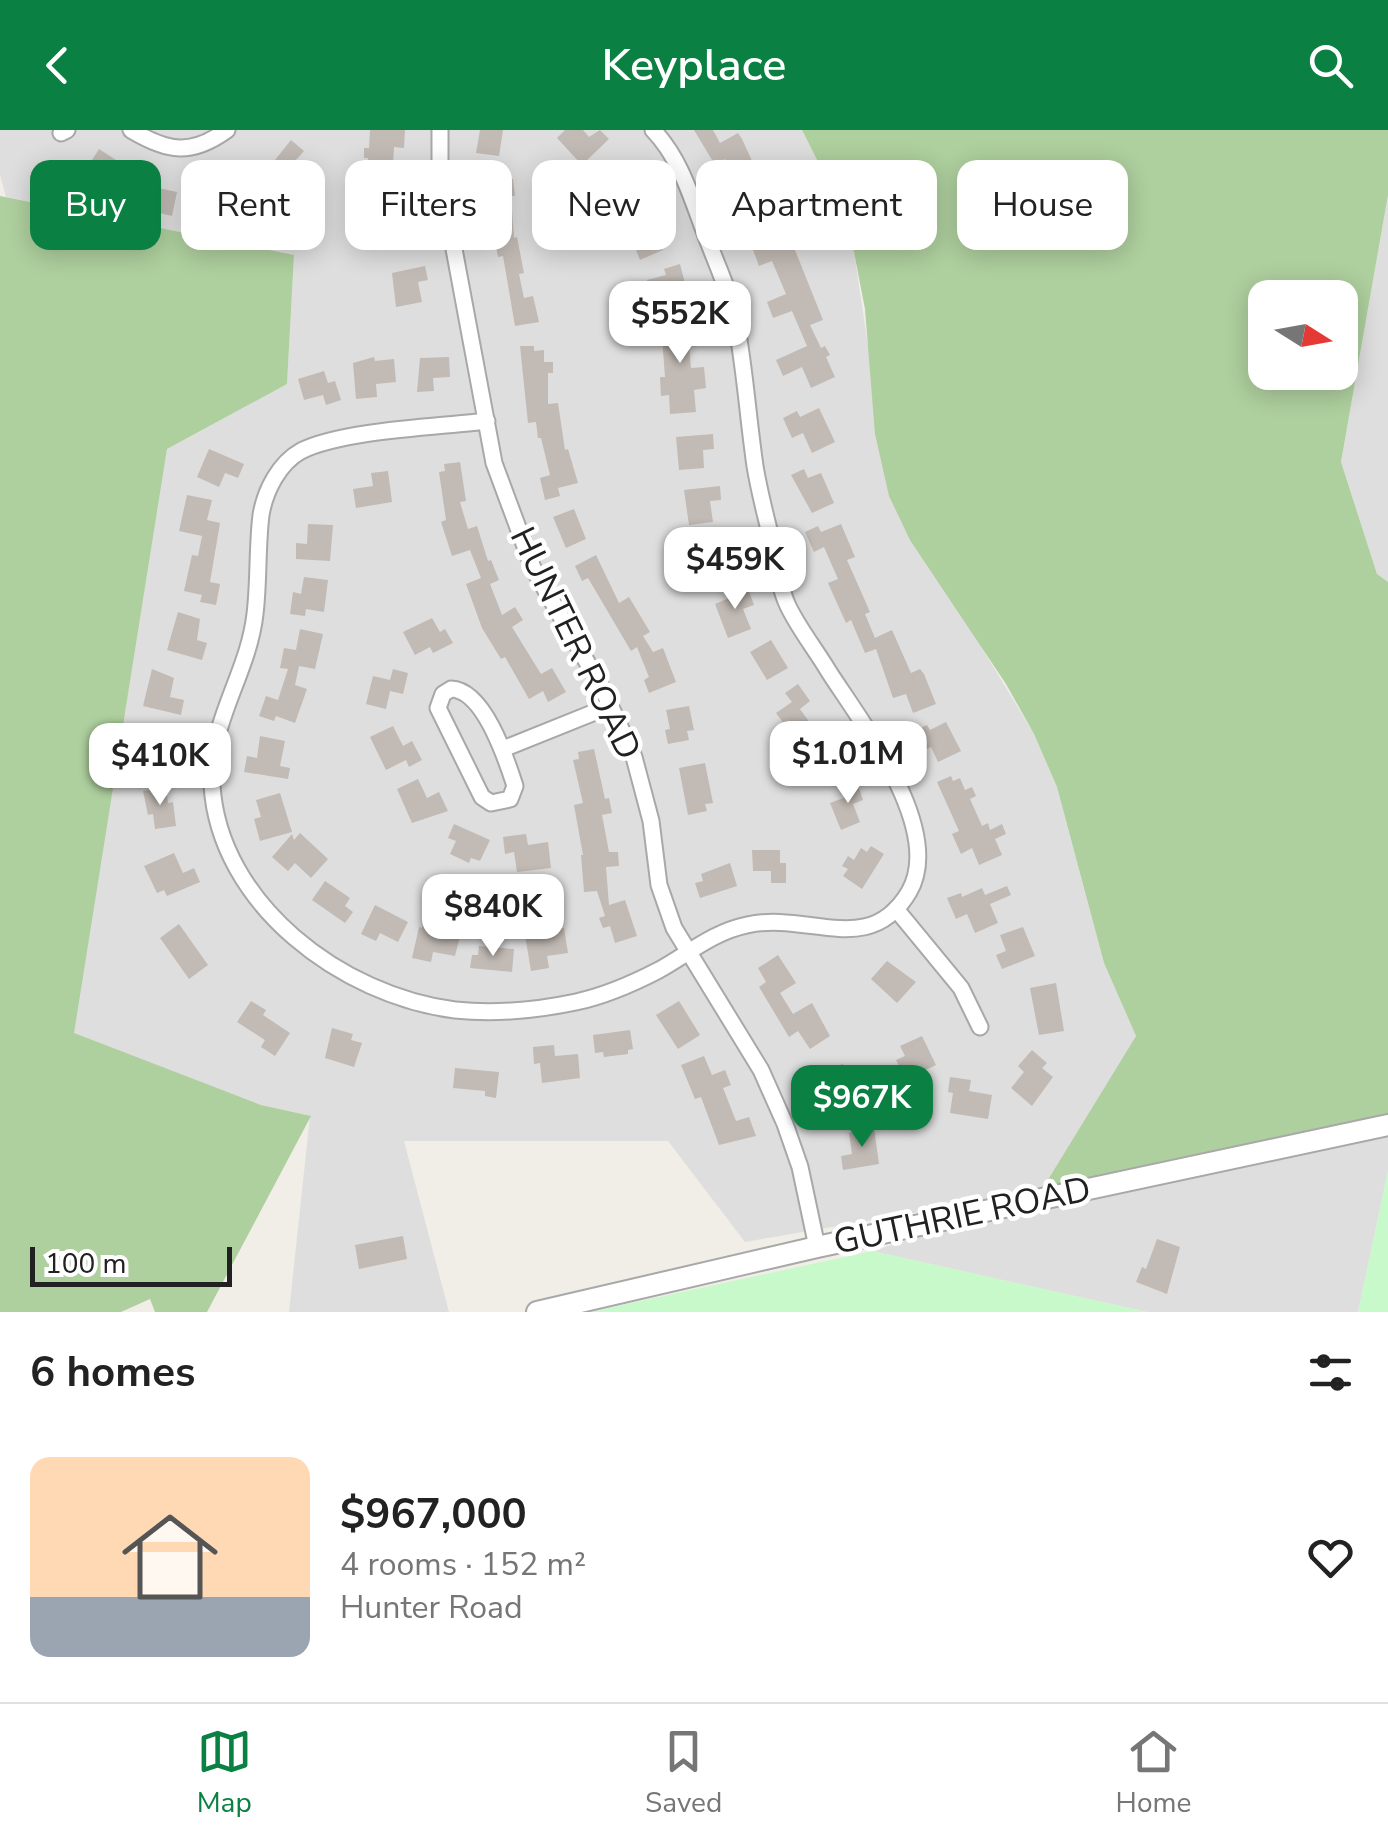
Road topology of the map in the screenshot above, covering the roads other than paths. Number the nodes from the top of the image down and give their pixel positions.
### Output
1 (131, 130) edge
2 (226, 130) edge
3 (440, 130) edge
4 (653, 130) edge
5 (487, 421) junction
6 (610, 706) junction
7 (503, 749) junction
8 (896, 909) junction
9 (688, 951) junction
10 (980, 1027) dead end
11 (1388, 1125) edge
12 (816, 1247) junction
13 (537, 1312) edge

1 - 2 street
3 - 5 street, HUNTER ROAD
4 - 8 street
5 - 6 street, HUNTER ROAD
5 - 9 street
6 - 7 street
6 - 9 street, HUNTER ROAD
7 - 7 street
8 - 9 street
8 - 10 street
9 - 12 street, HUNTER ROAD
11 - 12 street, GUTHRIE ROAD
12 - 13 street, GUTHRIE ROAD

